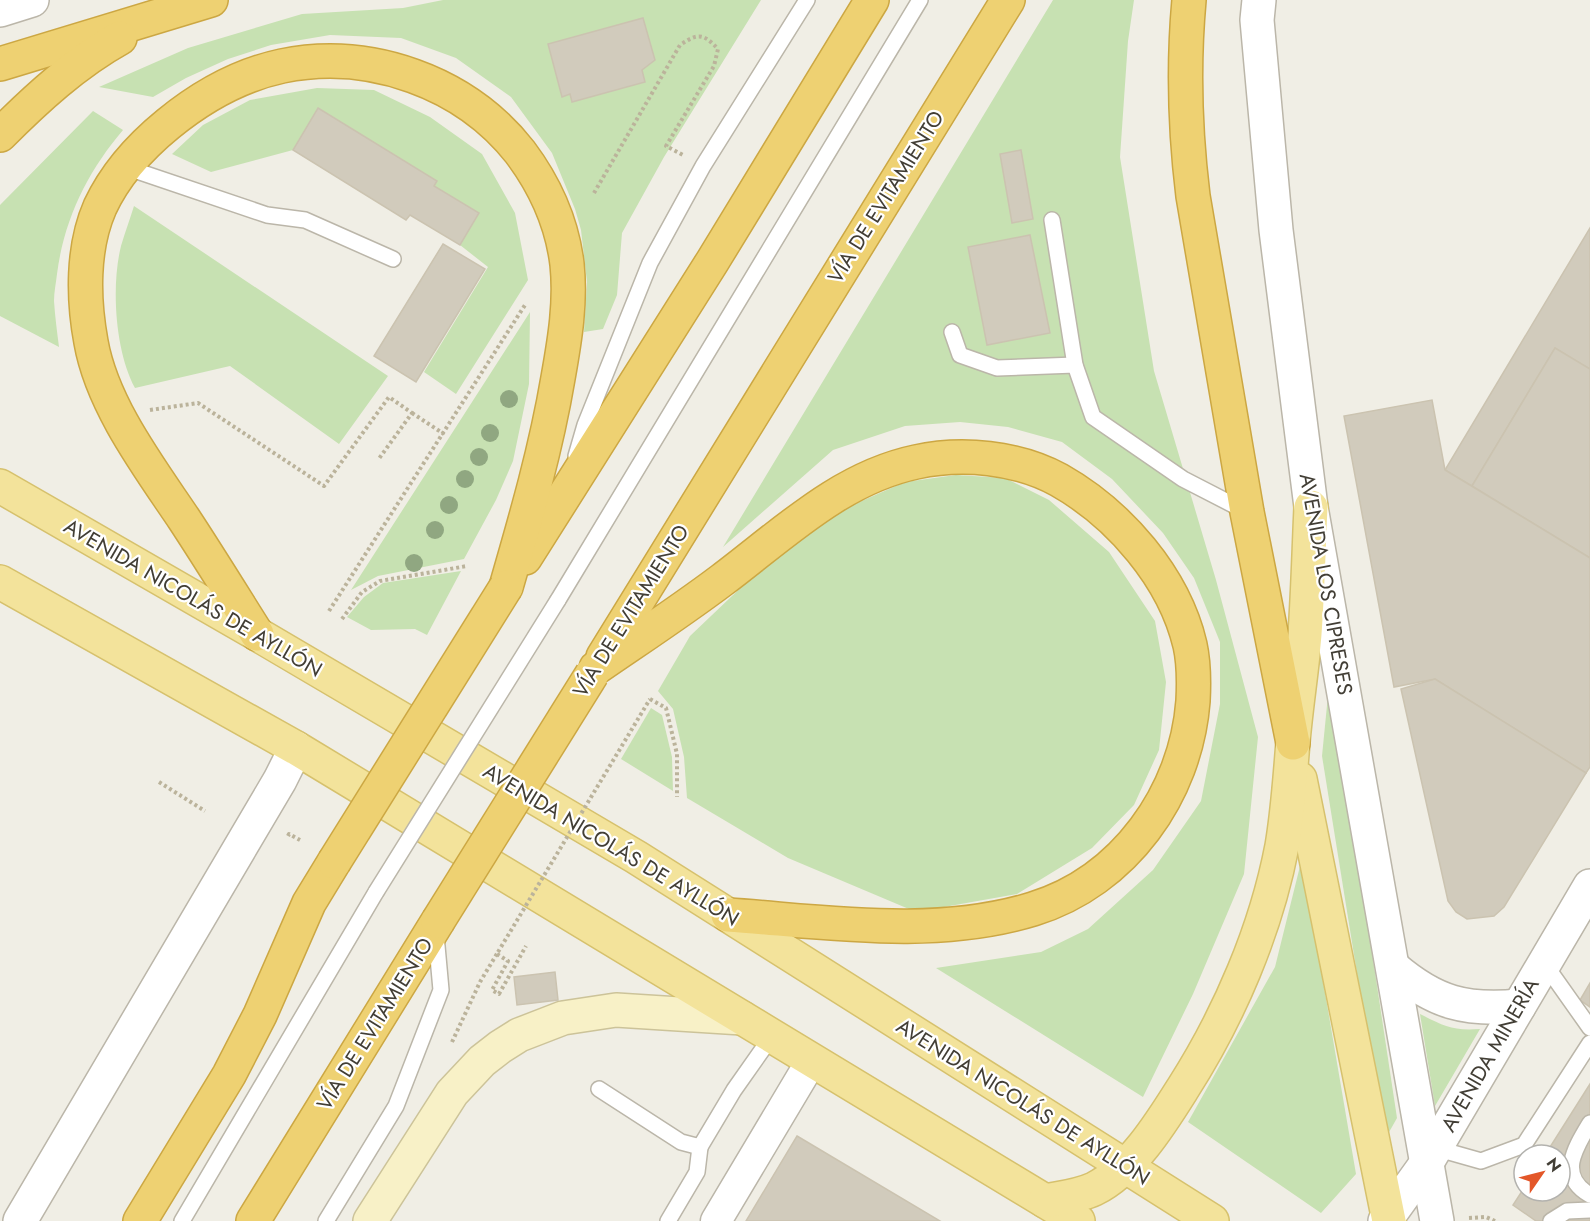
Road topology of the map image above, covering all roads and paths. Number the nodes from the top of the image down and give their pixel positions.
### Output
1 (32, 0) edge
2 (211, 0) edge
3 (807, 0) edge
4 (872, 0) edge
5 (920, 0) edge
6 (1008, 0) edge
7 (1189, 0) edge
8 (1259, 0) edge
9 (0, 10) edge
10 (161, 16) junction
11 (0, 64) edge
12 (0, 135) edge
13 (683, 155) dead end
14 (125, 167) junction
15 (594, 193) dead end
16 (1052, 220) dead end
17 (393, 259) dead end
18 (525, 304) dead end
19 (952, 332) dead end
20 (1075, 365) junction
21 (144, 411) dead end
22 (412, 413) junction
23 (444, 434) junction
24 (378, 460) dead end
25 (0, 486) edge
26 (565, 497) junction
27 (1311, 507) junction
28 (1247, 512) junction
29 (467, 566) dead end
30 (0, 582) edge
31 (506, 587) junction
32 (329, 611) dead end
33 (342, 619) dead end
34 (257, 634) junction
35 (594, 671) junction
36 (1293, 743) junction
37 (296, 748) junction
38 (159, 782) dead end
39 (677, 797) dead end
40 (205, 811) dead end
41 (1590, 886) edge
42 (728, 915) junction
43 (437, 924) junction
44 (526, 945) dead end
45 (1544, 963) junction
46 (1394, 968) junction
47 (1519, 1006) junction
48 (742, 1018) junction
49 (1590, 1028) edge
50 (772, 1036) junction
51 (1590, 1043) edge
52 (812, 1060) junction
53 (598, 1089) dead end
54 (1590, 1123) edge
55 (700, 1147) junction
56 (1430, 1156) junction
57 (1125, 1166) junction
58 (1590, 1195) edge
59 (1045, 1202) junction
60 (1590, 1210) edge
61 (1452, 1219) edge
62 (1387, 1220) edge
63 (20, 1221) edge
64 (140, 1221) edge
65 (182, 1221) edge
66 (253, 1221) edge
67 (326, 1221) edge
68 (370, 1221) edge
69 (668, 1221) edge
70 (716, 1221) edge
71 (1078, 1221) edge
72 (1212, 1221) edge
73 (1495, 1221) edge
74 (1551, 1221) edge

1 - 9 street
2 - 10 highway
3 - 26 lane
4 - 26 highway
5 - 65 lane, bridge
6 - 35 highway, VÍA DE EVITAMIENTO
7 - 28 highway
8 - 27 street, AVENIDA LOS CIPRESES
10 - 11 highway
10 - 12 highway
13 - 15 path
14 - 17 lane
14 - 31 highway
14 - 34 highway
16 - 20 lane
18 - 23 path
19 - 20 lane
20 - 28 lane
21 - 22 path
22 - 23 path
22 - 24 path
23 - 32 path
25 - 34 main road, AVENIDA NICOLÁS DE AYLLÓN
26 - 31 highway
27 - 36 main road
27 - 46 street, AVENIDA LOS CIPRESES
28 - 36 highway
29 - 33 path
30 - 37 main road
31 - 64 highway, bridge
34 - 42 main road, AVENIDA NICOLÁS DE AYLLÓN
35 - 42 highway
35 - 43 highway, VÍA DE EVITAMIENTO, bridge
36 - 57 main road
36 - 62 main road
37 - 48 main road
37 - 63 street
38 - 40 path
39 - 44 path, bridge
41 - 45 street, AVENIDA MINERÍA
42 - 57 main road, AVENIDA NICOLÁS DE AYLLÓN
43 - 66 highway, VÍA DE EVITAMIENTO
43 - 67 lane
45 - 47 street, AVENIDA MINERÍA
45 - 49 lane
46 - 47 street
46 - 56 street, AVENIDA LOS CIPRESES
47 - 56 street, AVENIDA MINERÍA
48 - 50 main road
48 - 68 main road
50 - 52 main road
50 - 55 lane
51 - 56 lane
52 - 59 main road
52 - 70 street
53 - 55 lane
54 - 58 lane
55 - 69 lane
56 - 61 street
56 - 62 street, AVENIDA MINERÍA
57 - 59 main road
57 - 72 main road, AVENIDA NICOLÁS DE AYLLÓN
59 - 71 main road
60 - 74 lane
61 - 73 path

